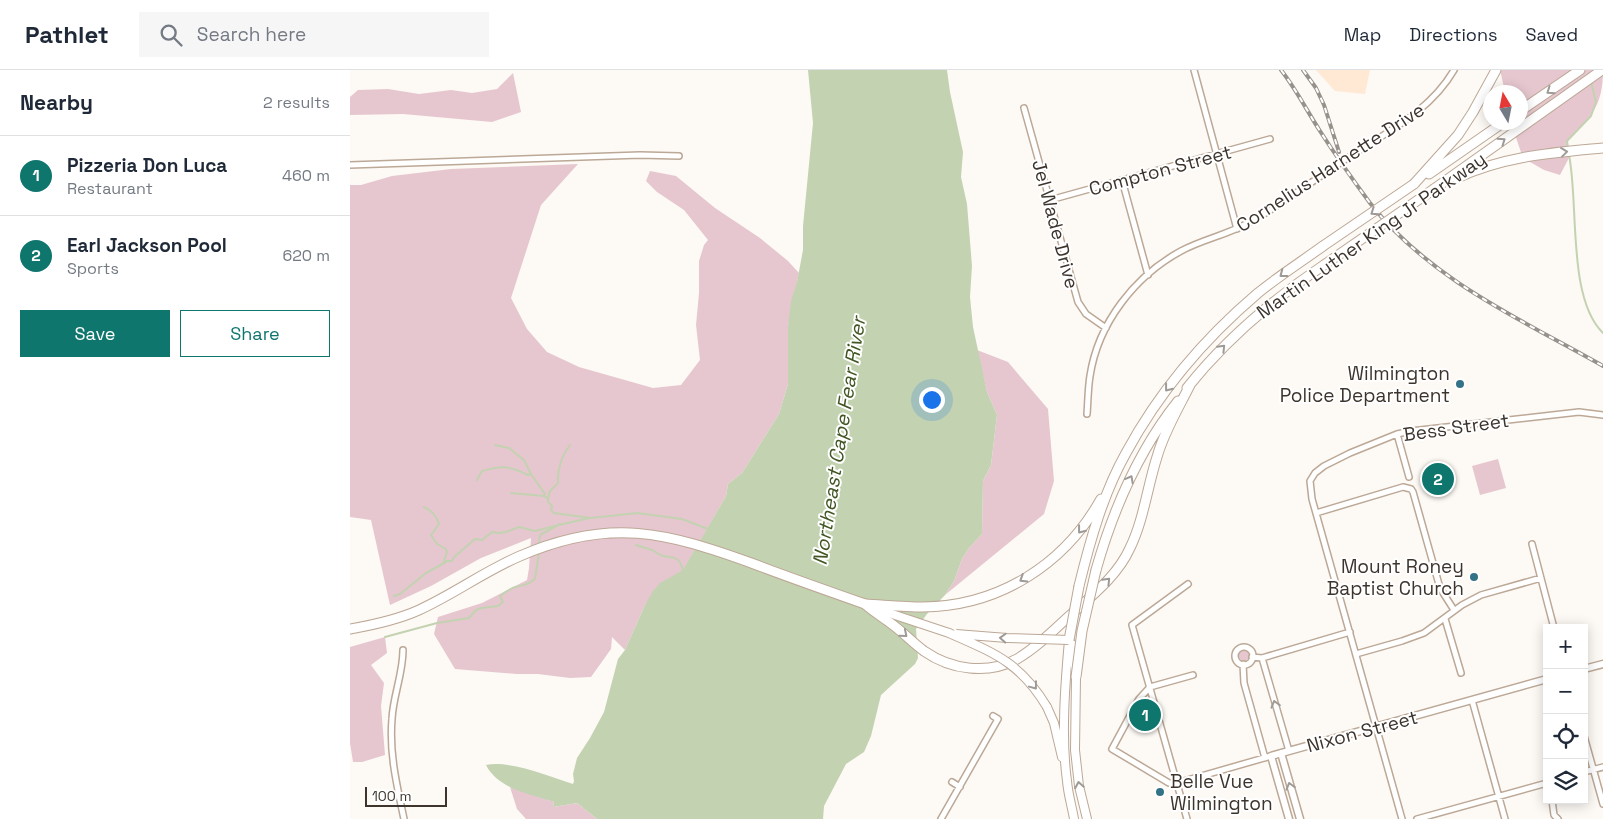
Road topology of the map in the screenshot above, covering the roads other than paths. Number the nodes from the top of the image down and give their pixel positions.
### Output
1 (1194, 70) edge
2 (1454, 70) edge
3 (1496, 70) edge
4 (1580, 70) edge
5 (1602, 70) edge
6 (1528, 106) edge
7 (1024, 108) dead end
8 (1492, 130) edge
9 (1270, 140) dead end
10 (1603, 148) edge
11 (1216, 154) junction
12 (679, 156) dead end
13 (350, 165) edge
14 (1122, 180) junction
15 (1414, 184) junction
16 (1434, 189) junction
17 (1050, 200) junction
18 (1237, 229) junction
19 (1148, 275) junction
20 (1106, 328) junction
21 (1190, 385) junction
22 (1087, 414) dead end
23 (1603, 415) edge
24 (1397, 434) junction
25 (1116, 473) junction
26 (1409, 477) dead end
27 (1316, 513) junction
28 (1532, 544) dead end
29 (1541, 578) junction
30 (1188, 584) dead end
31 (865, 604) junction
32 (1454, 610) junction
33 (1445, 619) junction
34 (1553, 624) edge
35 (351, 630) edge
36 (1350, 632) junction
37 (949, 633) junction
38 (1069, 640) junction
39 (403, 650) dead end
40 (1356, 654) junction
41 (1252, 657) junction
42 (1262, 658) junction
43 (1237, 661) junction
44 (1230, 664) dead end
45 (1243, 664) junction
46 (1603, 664) edge
47 (1588, 668) edge
48 (1461, 673) dead end
49 (1193, 675) dead end
50 (1076, 677) junction
51 (1543, 681) edge
52 (1150, 687) junction
53 (1472, 700) junction
54 (995, 718) dead end
55 (1376, 727) junction
56 (1588, 749) edge
57 (1289, 751) junction
58 (1281, 753) junction
59 (1268, 757) junction
60 (1603, 767) edge
61 (1594, 769) junction
62 (1588, 771) edge
63 (1066, 781) junction
64 (952, 782) dead end
65 (1177, 783) junction
66 (1543, 784) edge
67 (960, 787) junction
68 (1498, 796) junction
69 (1553, 804) edge
70 (1603, 804) edge
71 (404, 819) edge
72 (941, 819) edge
73 (1074, 819) edge
74 (1087, 819) edge
75 (1186, 819) edge
76 (1289, 819) edge
77 (1300, 819) edge
78 (1402, 819) edge
79 (1417, 819) edge
80 (1505, 819) edge
81 (1558, 819) edge

1 - 11 street
2 - 18 street, Cornelius Harnette Drive, bridge
3 - 15 highway
4 -> 6 highway
16 -> 5 highway, Martin Luther King Jr Parkway
7 - 17 street, Jel Wade Drive
8 - 15 highway, Martin Luther King Jr Parkway
9 - 11 street, Compton Street
16 -> 10 highway
11 - 14 street, Compton Street
11 - 18 street
12 - 13 street
14 - 17 street, Compton Street
14 - 19 street
15 -> 25 highway, Martin Luther King Jr Parkway, bridge
21 -> 16 highway, Martin Luther King Jr Parkway, bridge
17 - 20 street, Jel Wade Drive
18 - 19 street, Cornelius Harnette Drive
19 - 20 street, Cornelius Harnette Drive
20 - 22 street, Cornelius Harnette Drive
31 -> 21 highway
50 -> 21 highway, Martin Luther King Jr Parkway, bridge
23 - 24 street, Bess Street
24 - 26 street
24 - 27 street, Bess Street
25 -> 31 highway
25 - 38 highway, Martin Luther King Jr Parkway, bridge
27 - 32 street
27 - 36 street
28 - 29 street
29 - 32 street
29 - 34 street
30 - 52 street
31 - 35 highway
31 - 37 main road
32 - 33 street
33 - 40 street
33 - 48 street
36 - 40 street
36 - 42 street
38 -> 37 main road, bridge
37 -> 63 main road, bridge
38 - 50 main road, bridge
38 - 63 main road
39 - 71 street
40 - 55 street
41 - 42 street
41 - 43 street
41 - 45 street
57 -> 42 street
43 - 44 street
43 - 45 street
45 - 59 street
46 - 47 street
49 - 52 street
74 -> 50 main road
51 - 53 street, Nixon Street
52 - 65 street
52 - 65 street
53 - 55 street, Nixon Street
53 - 68 street
54 - 67 street
55 - 57 street, Nixon Street
55 - 78 street
56 - 61 street
57 - 58 street, Nixon Street
58 - 59 street, Nixon Street
77 -> 58 street
59 - 65 street, Nixon Street
59 - 76 street
60 - 61 street
61 - 62 street
61 - 70 street
63 - 73 main road
64 - 67 street
65 - 75 street
66 - 68 street
67 - 72 street
68 - 79 street
68 - 80 street
69 - 81 street

